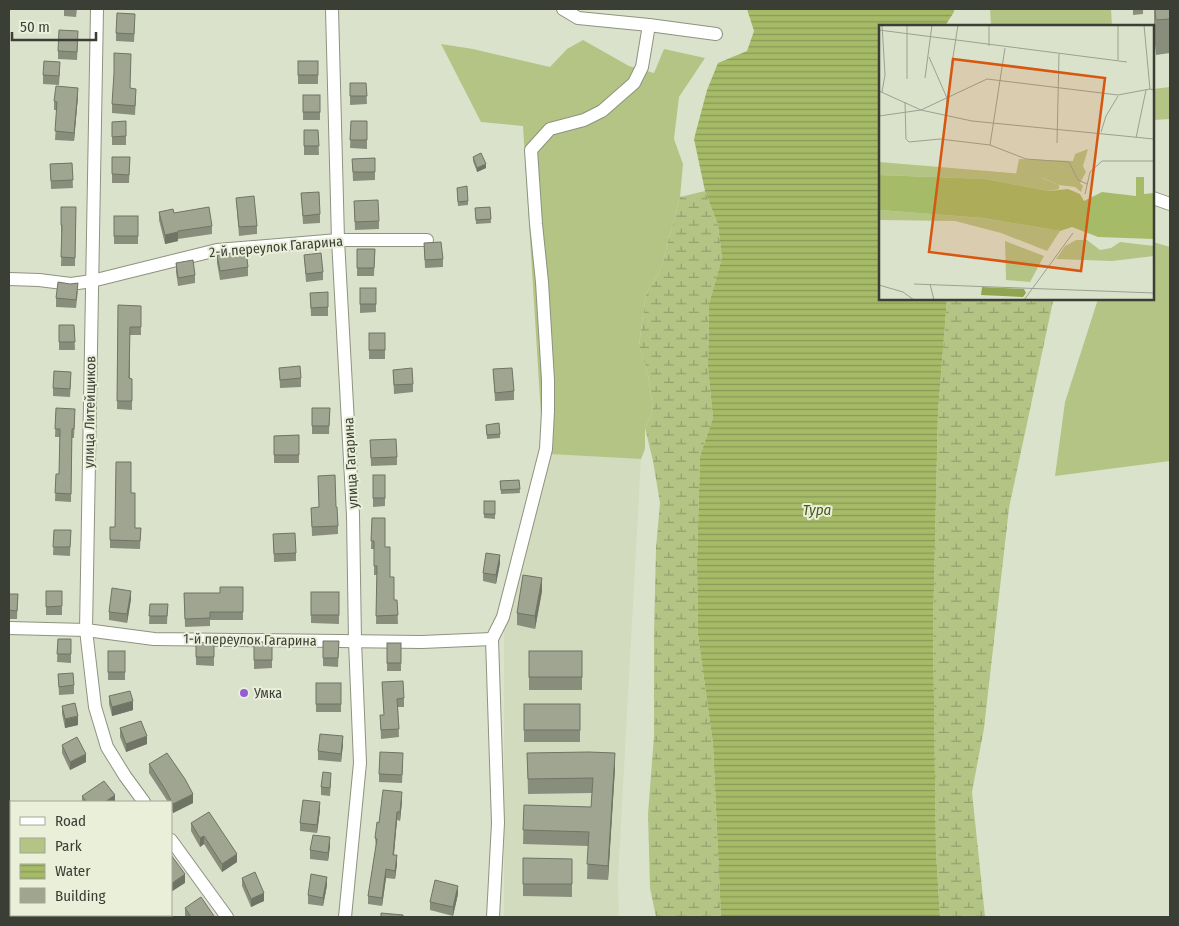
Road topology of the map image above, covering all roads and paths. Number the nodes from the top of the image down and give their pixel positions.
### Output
1 (97, 9) edge
2 (332, 9) edge
3 (563, 9) edge
4 (649, 25) junction
5 (716, 34) dead end
6 (1154, 198) edge
7 (1170, 204) edge
8 (338, 240) junction
9 (427, 240) dead end
10 (9, 279) edge
11 (92, 281) junction
12 (9, 628) edge
13 (86, 630) junction
14 (492, 639) junction
15 (355, 642) junction
16 (143, 801) edge
17 (172, 841) edge
18 (227, 917) edge
19 (345, 917) edge
20 (493, 917) edge

1 - 11 street, улица Литейщиков
2 - 8 street, улица Гагарина
3 - 4 street
4 - 5 street
4 - 14 street
6 - 7 street
8 - 9 street, 2-й переулок Гагарина
8 - 11 street, 2-й переулок Гагарина
8 - 15 street, улица Гагарина
10 - 11 street, 2-й переулок Гагарина
11 - 13 street, улица Литейщиков
12 - 13 street, 1-й переулок Гагарина
13 - 15 street, 1-й переулок Гагарина
13 - 16 street, улица Литейщиков
14 - 15 street, 1-й переулок Гагарина
14 - 20 street
15 - 19 street, улица Гагарина
17 - 18 street

